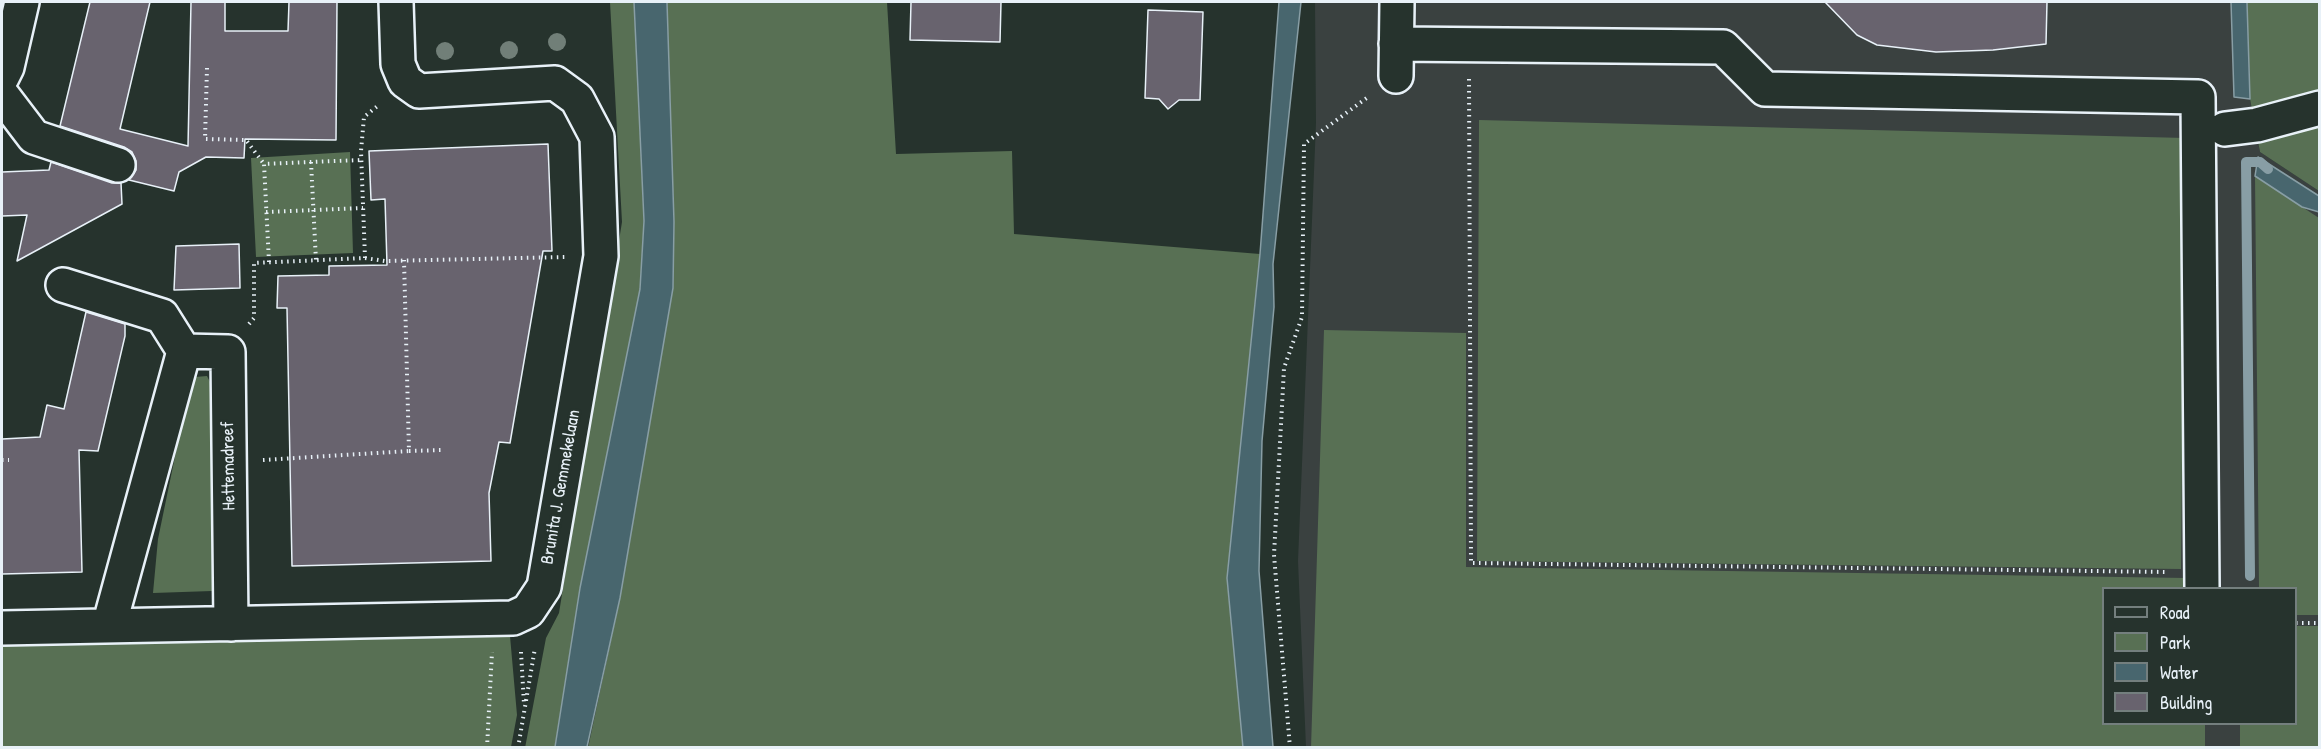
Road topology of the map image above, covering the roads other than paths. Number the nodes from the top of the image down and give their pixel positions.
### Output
1 (22, 2) edge
2 (396, 2) edge
3 (1397, 2) edge
4 (2, 77) edge
5 (2, 95) edge
6 (2319, 108) edge
7 (2225, 129) dead end
8 (118, 165) dead end
9 (63, 285) dead end
10 (184, 351) junction
11 (2201, 581) edge
12 (231, 624) junction
13 (109, 626) junction
14 (2, 628) edge

1 - 4 street
2 - 12 street, Brunita J. Gemmekelaan
3 - 11 street
5 - 8 street
6 - 7 street
9 - 10 street
10 - 12 street, Hettemadreef
10 - 13 street
12 - 13 street
13 - 14 street

